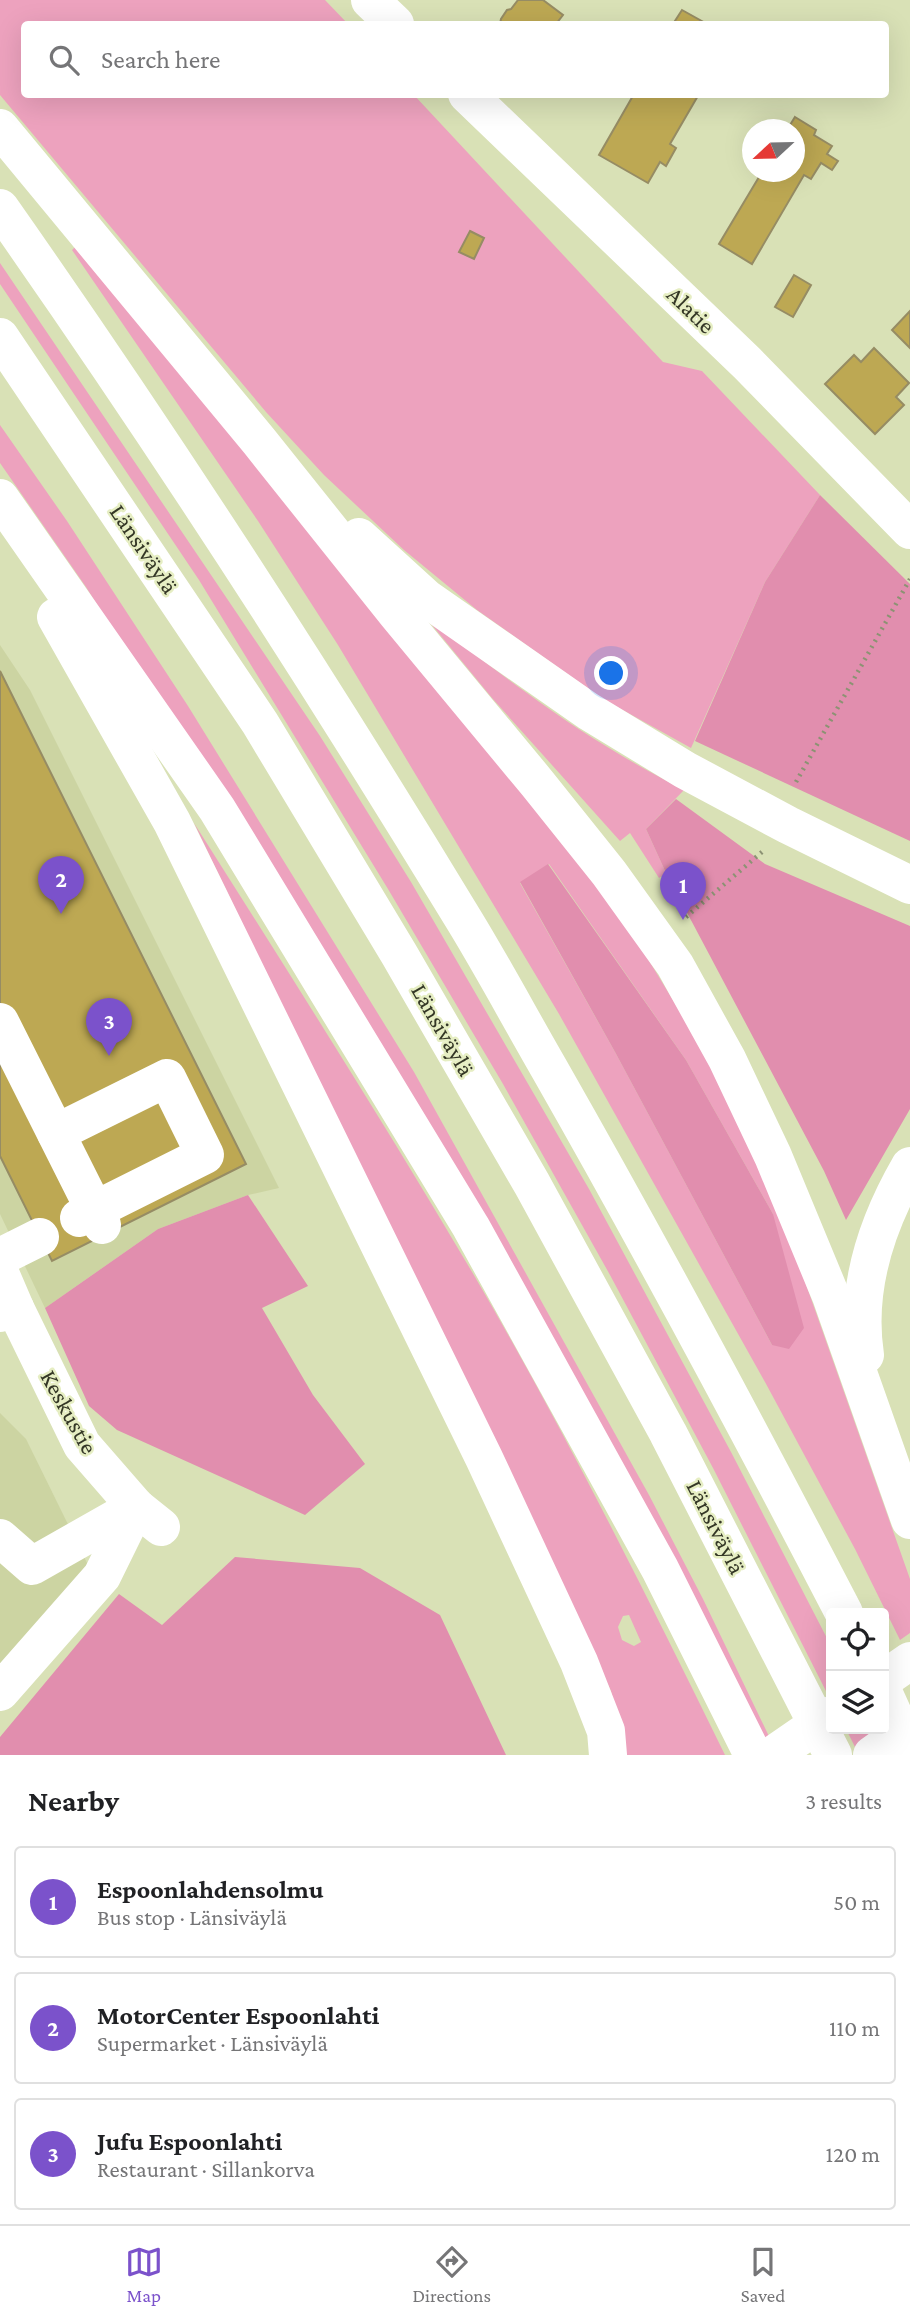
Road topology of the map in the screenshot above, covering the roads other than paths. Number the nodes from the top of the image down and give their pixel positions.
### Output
1 (370, 0) edge
2 (392, 21) edge
3 (471, 98) edge
4 (0, 128) edge
5 (0, 208) edge
6 (0, 337) edge
7 (259, 440) junction
8 (0, 498) edge
9 (0, 506) edge
10 (910, 530) edge
11 (910, 885) edge
12 (0, 1022) edge
13 (56, 1133) junction
14 (910, 1166) edge
15 (40, 1237) dead end
16 (0, 1256) edge
17 (0, 1273) edge
18 (7, 1310) edge
19 (876, 1423) junction
20 (149, 1517) junction
21 (910, 1520) edge
22 (0, 1538) edge
23 (841, 1608) edge
24 (910, 1661) edge
25 (889, 1676) edge
26 (0, 1692) edge
27 (889, 1705) edge
28 (826, 1718) edge
29 (910, 1728) edge
30 (910, 1751) edge
31 (608, 1755) edge
32 (753, 1755) edge
33 (773, 1755) edge
34 (832, 1755) edge
35 (872, 1755) edge

1 - 2 main road
3 - 10 main road, Alatie
4 - 7 main road
5 - 23 main road
6 - 34 main road, Länsiväylä
7 - 11 main road
7 - 19 main road
8 - 32 main road
9 - 31 main road
12 - 13 main road
13 - 13 main road
14 - 19 main road
15 - 16 main road
17 - 18 main road, Keskustie
18 - 20 main road, Keskustie
19 - 21 main road
20 - 22 main road
20 - 26 main road
24 - 25 main road
27 - 30 main road
28 - 33 main road
29 - 35 main road

